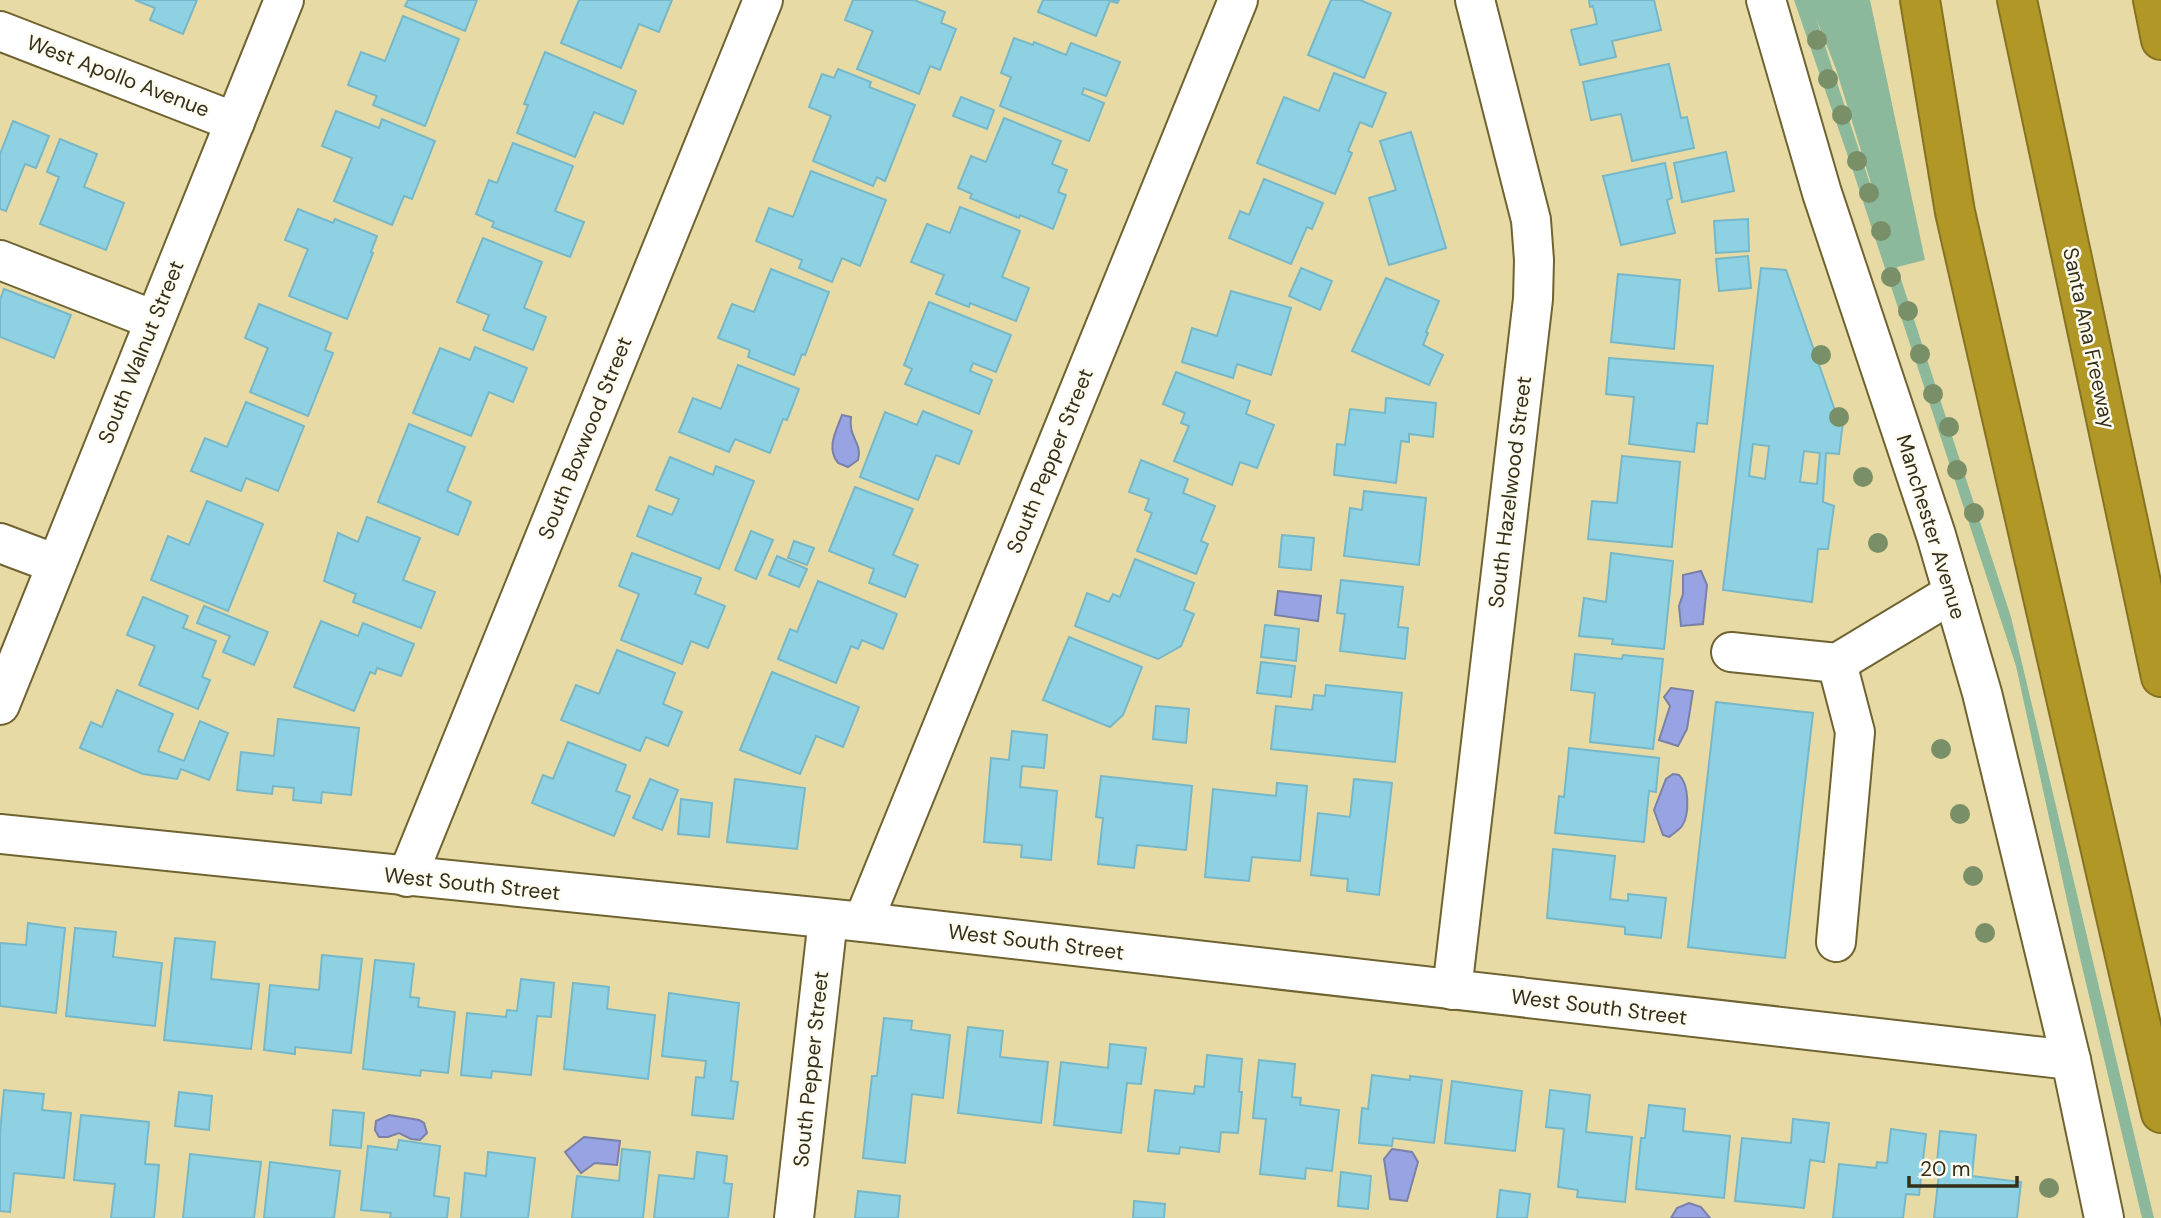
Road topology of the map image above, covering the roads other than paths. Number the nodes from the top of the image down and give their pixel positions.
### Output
1 (284, 0) edge
2 (763, 0) edge
3 (1238, 0) edge
4 (1475, 0) edge
5 (1766, 0) edge
6 (1920, 0) edge
7 (2017, 0) edge
8 (2152, 0) edge
9 (0, 31) edge
10 (2161, 40) edge
11 (235, 122) junction
12 (0, 260) edge
13 (154, 320) junction
14 (0, 542) edge
15 (56, 564) junction
16 (1953, 593) junction
17 (1731, 652) dead end
18 (1837, 663) junction
19 (2161, 677) edge
20 (0, 705) edge
21 (0, 834) edge
22 (407, 877) junction
23 (845, 921) junction
24 (1836, 942) dead end
25 (1452, 990) junction
26 (2071, 1060) junction
27 (2161, 1113) edge
28 (794, 1218) edge
29 (2104, 1218) edge

1 - 11 street, South Walnut Street
2 - 22 street, South Boxwood Street
3 - 23 street, South Pepper Street
4 - 25 street, South Hazelwood Street
5 - 16 street, Manchester Avenue
6 - 27 highway
7 - 19 highway, Santa Ana Freeway
8 - 10 highway
9 - 11 street, West Apollo Avenue
11 - 13 street, South Walnut Street
12 - 13 street
13 - 15 street, South Walnut Street
14 - 15 street
15 - 20 street, South Walnut Street
16 - 18 street
16 - 26 street, Manchester Avenue
17 - 18 street
18 - 24 street
21 - 22 street, West South Street
22 - 23 street, West South Street
23 - 25 street, West South Street
23 - 28 street, South Pepper Street
25 - 26 street, West South Street
26 - 29 street, Manchester Avenue

